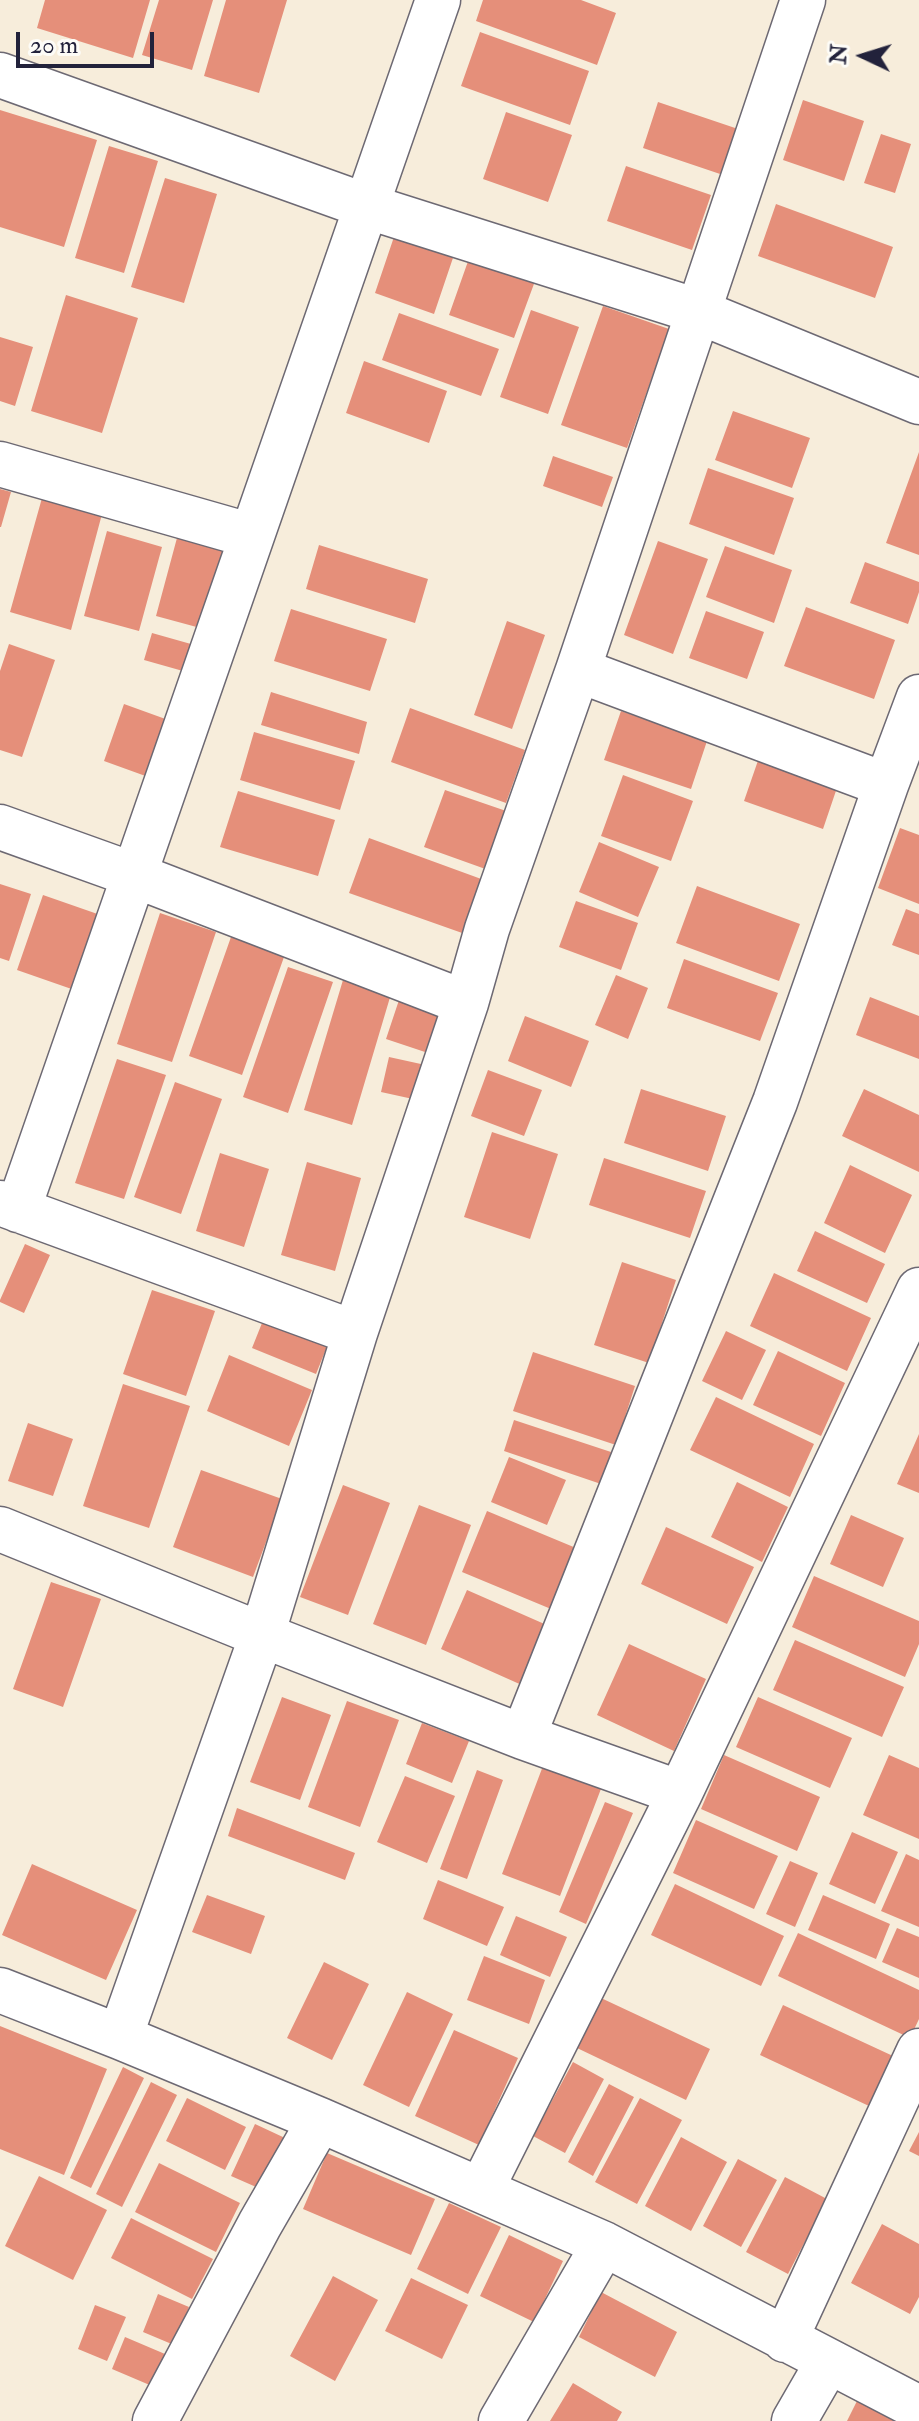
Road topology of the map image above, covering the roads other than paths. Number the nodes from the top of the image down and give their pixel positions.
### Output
1 (438, 0) edge
2 (803, 0) edge
3 (0, 75) edge
4 (366, 206) junction
5 (697, 311) junction
6 (919, 402) edge
7 (0, 464) edge
8 (252, 536) junction
9 (578, 670) junction
10 (919, 697) edge
11 (886, 785) junction
12 (0, 827) edge
13 (134, 875) junction
14 (466, 1003) junction
15 (9, 1206) edge
16 (919, 1290) edge
17 (355, 1333) junction
18 (0, 1529) edge
19 (262, 1635) junction
20 (523, 1737) junction
21 (680, 1793) junction
22 (0, 1990) edge
23 (120, 2037) junction
24 (919, 2051) edge
25 (320, 2120) junction
26 (481, 2190) junction
27 (604, 2244) junction
28 (785, 2340) junction
29 (828, 2362) junction
30 (919, 2408) edge
31 (155, 2421) edge
32 (501, 2421) edge
33 (794, 2421) edge

1 - 4 street
2 - 5 street
3 - 4 street
4 - 5 street
4 - 8 street
5 - 6 street
5 - 9 street
7 - 8 street
8 - 13 street
9 - 11 street
9 - 14 street
10 - 11 street
11 - 20 street
12 - 13 street
13 - 14 street
13 - 15 street
14 - 17 street
15 - 17 street
16 - 21 street
17 - 19 street
18 - 19 street
19 - 20 street
19 - 23 street
20 - 21 street
21 - 26 street
22 - 23 street
23 - 25 street
24 - 28 street
25 - 26 street
25 - 31 street
26 - 27 street
27 - 28 street
27 - 32 street
28 - 29 street
29 - 30 street
29 - 33 street

